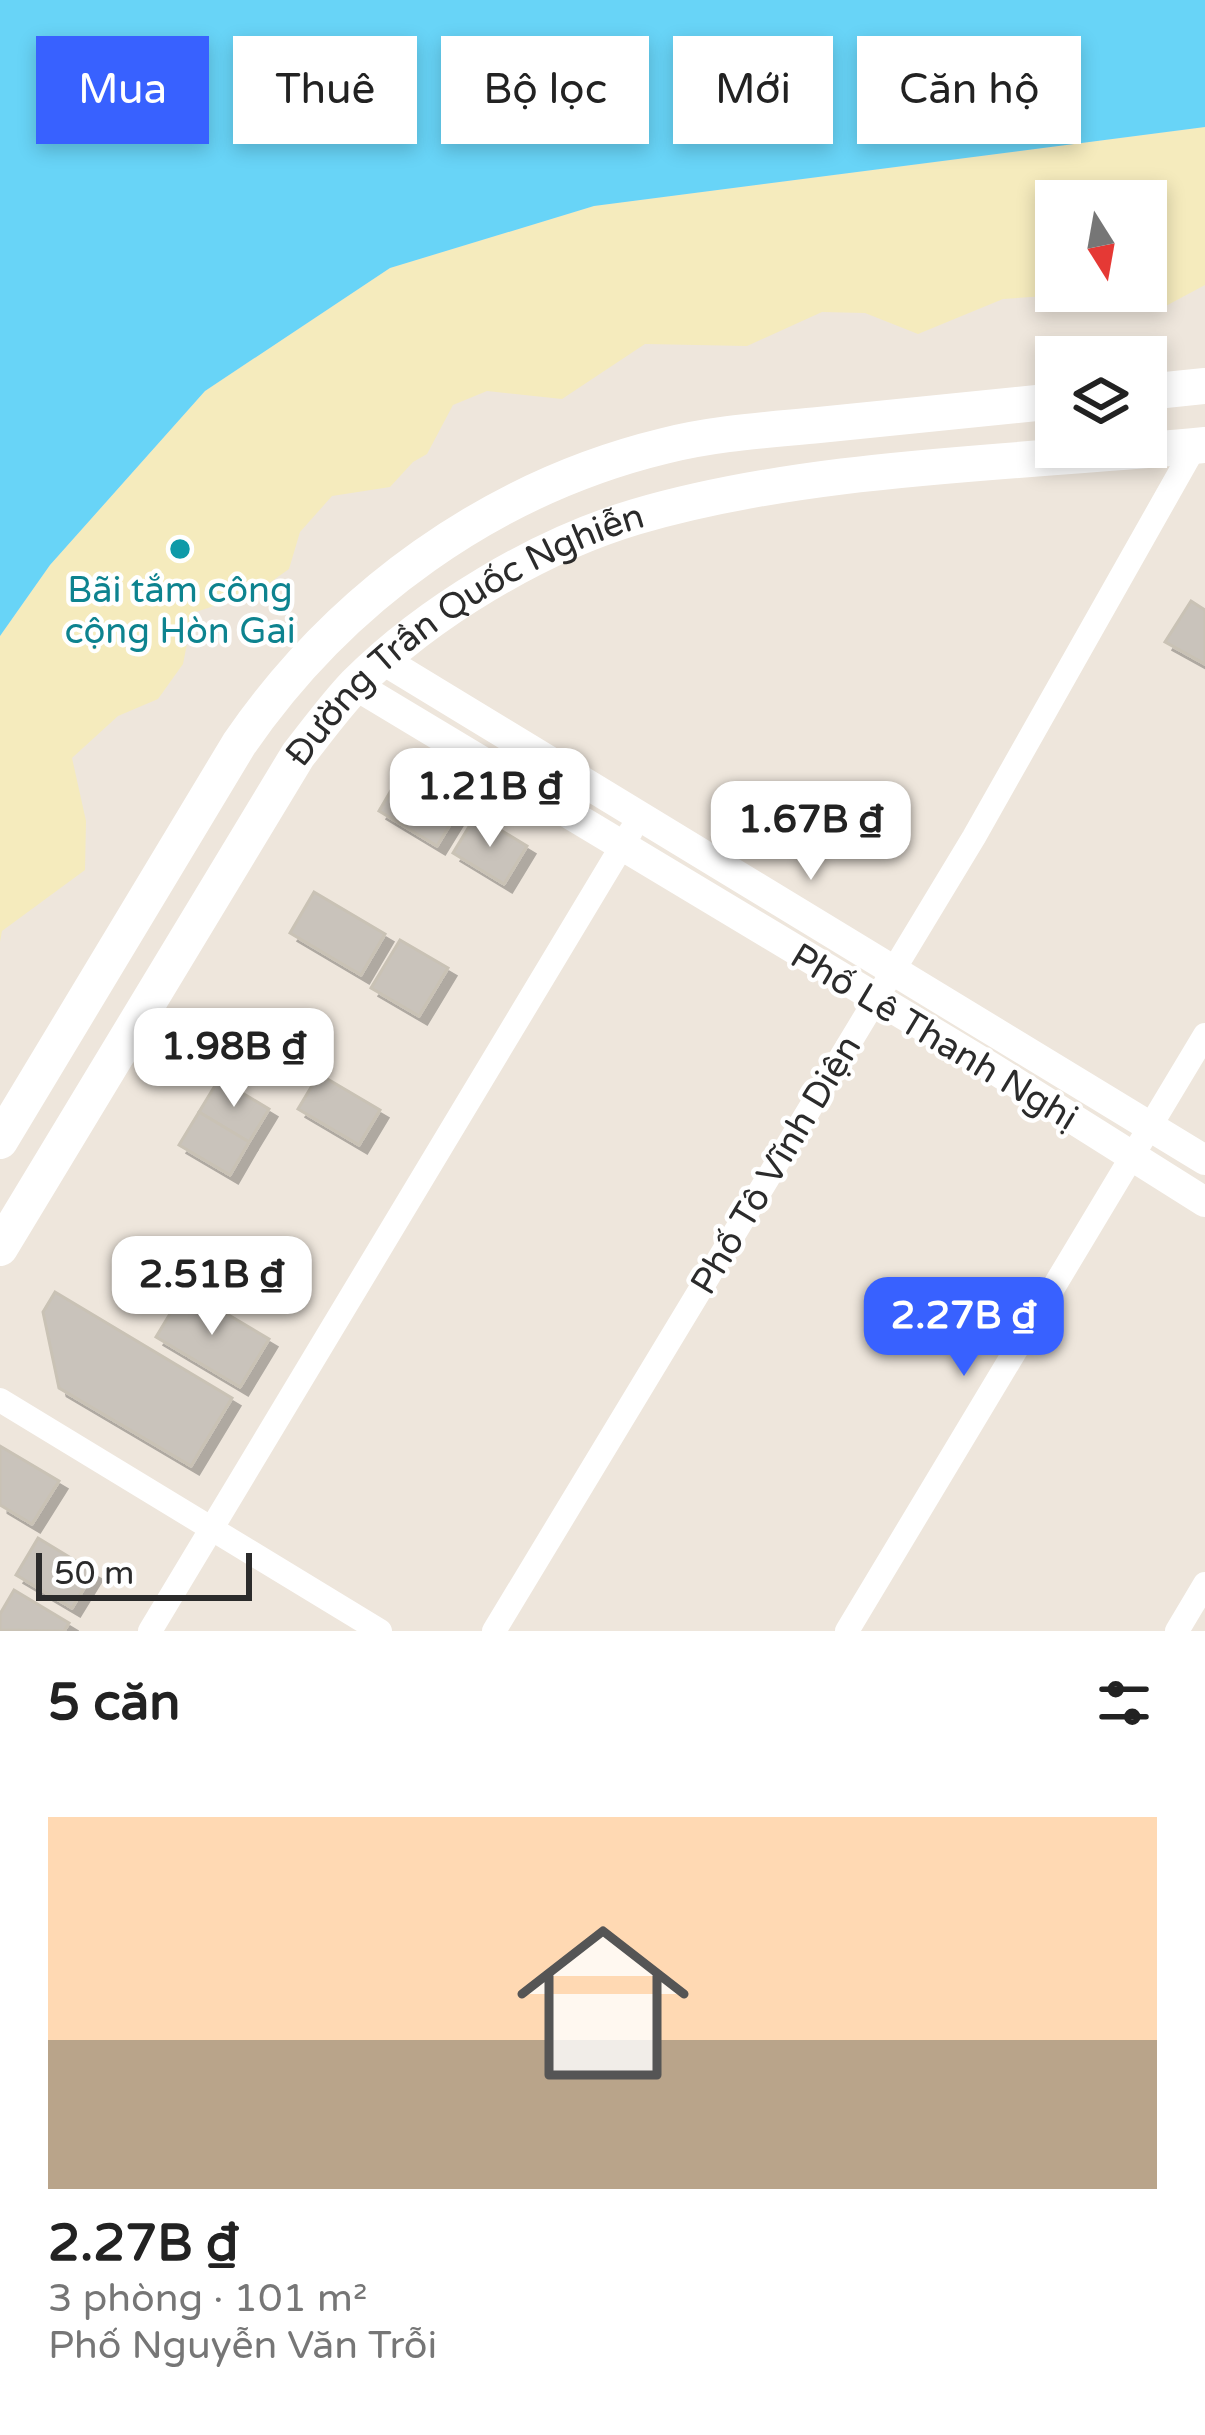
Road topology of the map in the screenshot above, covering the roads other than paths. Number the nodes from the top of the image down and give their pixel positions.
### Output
1 (1205, 386) edge
2 (1167, 390) edge
3 (1035, 403) edge
4 (1200, 446) edge
5 (383, 660) junction
6 (356, 685) junction
7 (639, 818) junction
8 (622, 849) junction
9 (893, 971) junction
10 (876, 1001) junction
11 (1205, 1035) edge
12 (1151, 1126) junction
13 (0, 1141) edge
14 (1133, 1159) junction
15 (1205, 1160) edge
16 (1205, 1202) edge
17 (0, 1248) edge
18 (0, 1400) edge
19 (212, 1528) junction
20 (1205, 1584) edge
21 (150, 1631) edge
22 (380, 1631) edge
23 (494, 1631) edge
24 (847, 1631) edge
25 (1177, 1631) edge

1 - 2 main road
3 - 13 main road, Đường Trần Quốc Nghiễn
4 - 5 main road, Đường Trần Quốc Nghiễn
4 - 9 street, Phố Tô Vĩnh Diện
5 - 6 main road, Đường Trần Quốc Nghiễn
5 - 7 street, Phố Lê Thanh Nghị
6 - 8 street, Phố Lê Thanh Nghị
6 - 17 main road, Đường Trần Quốc Nghiễn
7 - 8 street
7 - 9 street, Phố Lê Thanh Nghị
8 - 10 street, Phố Lê Thanh Nghị
8 - 19 street
9 - 10 street, Phố Tô Vĩnh Diện
9 - 12 street, Phố Lê Thanh Nghị
10 - 14 street, Phố Lê Thanh Nghị
10 - 23 street, Phố Tô Vĩnh Diện
11 - 12 street
12 - 14 street
12 - 15 street, Phố Lê Thanh Nghị
14 - 16 street, Phố Lê Thanh Nghị
14 - 24 street
18 - 19 street
19 - 21 street
19 - 22 street
20 - 25 street

